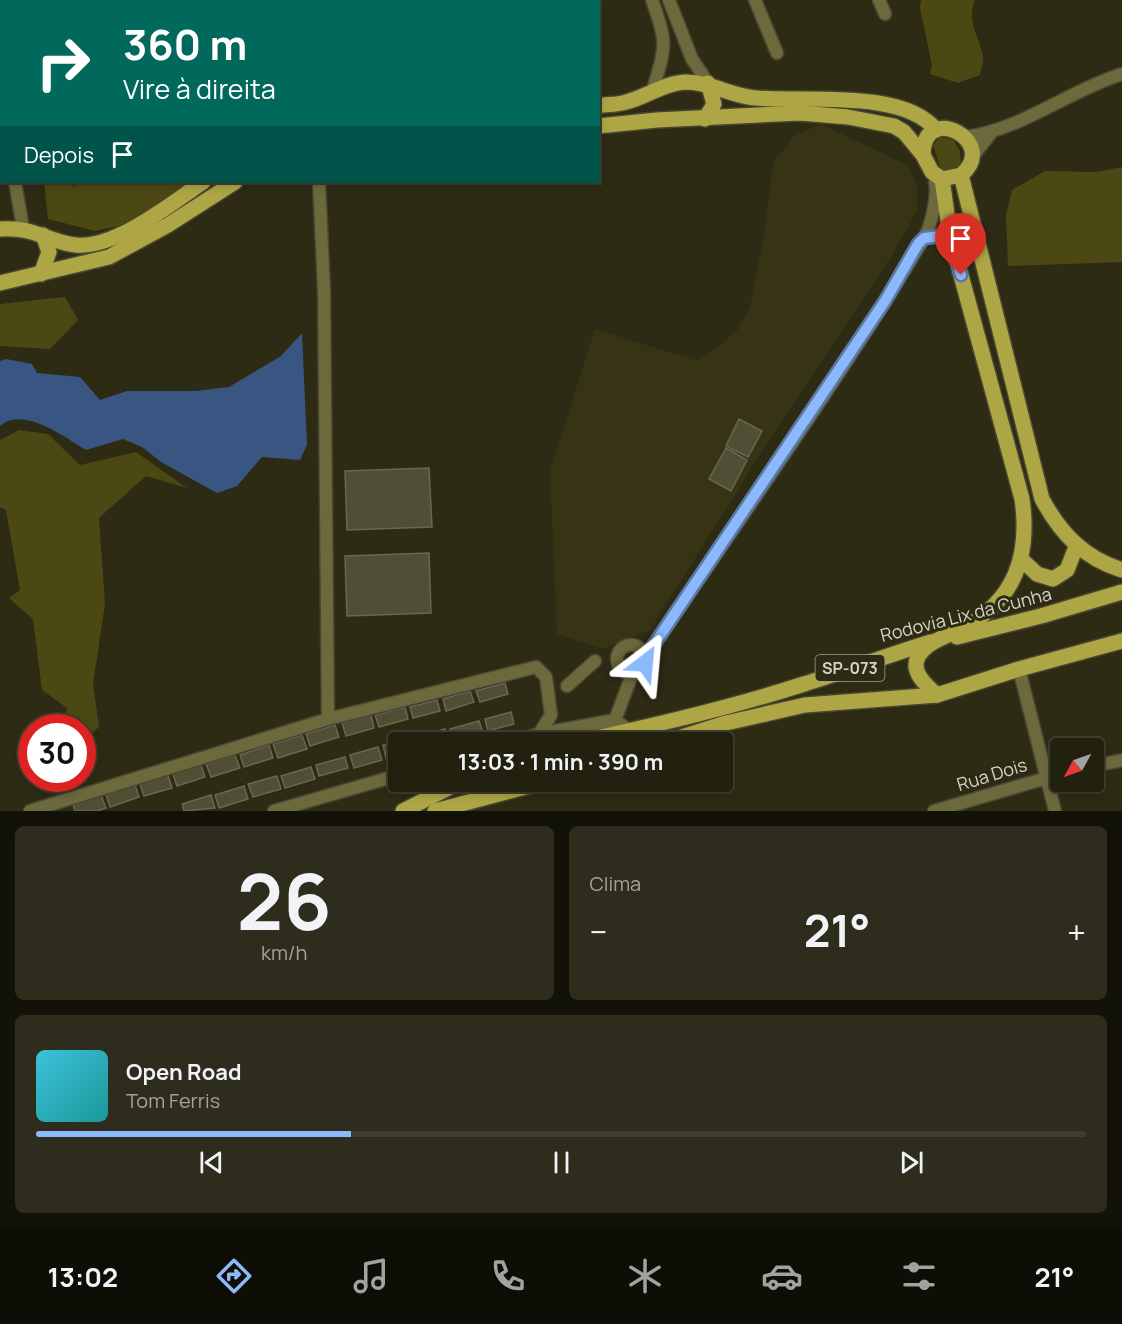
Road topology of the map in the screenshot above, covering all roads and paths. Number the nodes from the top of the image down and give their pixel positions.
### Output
1 (652, 0) edge
2 (669, 0) edge
3 (755, 0) edge
4 (879, 0) edge
5 (885, 14) dead end
6 (777, 53) dead end
7 (1122, 75) edge
8 (708, 83) junction
9 (652, 93) junction
10 (600, 106) edge
11 (705, 119) junction
12 (657, 120) junction
13 (600, 126) edge
14 (936, 130) junction
15 (991, 134) junction
16 (965, 137) junction
17 (923, 155) junction
18 (972, 157) junction
19 (937, 175) junction
20 (961, 176) junction
21 (15, 183) edge
22 (202, 183) edge
23 (233, 183) edge
24 (319, 183) edge
25 (23, 228) junction
26 (0, 229) edge
27 (43, 235) junction
28 (950, 235) junction
29 (924, 238) junction
30 (41, 274) junction
31 (0, 283) edge
32 (1076, 547) junction
33 (1022, 560) junction
34 (1122, 570) edge
35 (1122, 592) edge
36 (1122, 641) edge
37 (933, 642) junction
38 (645, 658) junction
39 (595, 661) dead end
40 (1019, 669) junction
41 (633, 672) junction
42 (567, 686) dead end
43 (937, 695) junction
44 (328, 719) junction
45 (615, 720) junction
46 (589, 725) junction
47 (630, 731) junction
48 (540, 732) edge
49 (549, 732) edge
50 (584, 732) edge
51 (625, 732) edge
52 (698, 732) edge
53 (1122, 760) edge
54 (1104, 764) edge
55 (1050, 776) edge
56 (1047, 777) junction
57 (388, 778) edge
58 (440, 792) edge
59 (497, 792) edge
60 (30, 811) edge
61 (274, 811) edge
62 (403, 811) edge
63 (435, 811) edge
64 (934, 811) edge
65 (1055, 811) edge

1 - 9 street
2 - 8 street
3 - 6 street
4 - 5 street
7 - 15 street
8 - 9 main road
8 - 11 main road
8 - 14 main road
9 - 10 main road
9 - 12 main road
11 - 12 main road
11 - 17 main road
12 - 13 main road
14 - 16 main road
14 - 17 main road
15 - 16 street
15 - 18 street
16 - 18 main road
17 - 19 main road
18 - 20 main road
19 - 20 main road
19 - 28 main road
19 - 29 street
20 - 32 main road
21 - 25 street
22 - 27 main road
23 - 30 main road
24 - 44 street
25 - 26 main road
25 - 27 main road
27 - 30 main road
28 - 29 street
28 - 33 main road
29 - 38 street
30 - 31 main road
32 - 33 main road
32 - 34 main road
33 - 37 main road
35 - 37 main road, Rodovia Lix da Cunha / SP-073
36 - 40 main road, SP-073
37 - 43 main road
37 - 47 main road, Rodovia Lix da Cunha / SP-073
38 - 41 street
38 - 41 street
39 - 42 street
40 - 43 main road, SP-073
40 - 56 street
41 - 45 street
43 - 52 main road, SP-073
44 - 48 street
44 - 60 street
45 - 46 street
45 - 47 street
46 - 49 street
46 - 50 street
47 - 51 main road, Rodovia Lix da Cunha / SP-073
53 - 54 street
55 - 56 street, Rua Dois
56 - 64 street, Rua Dois
56 - 65 street
57 - 61 street
58 - 62 main road
59 - 63 main road

